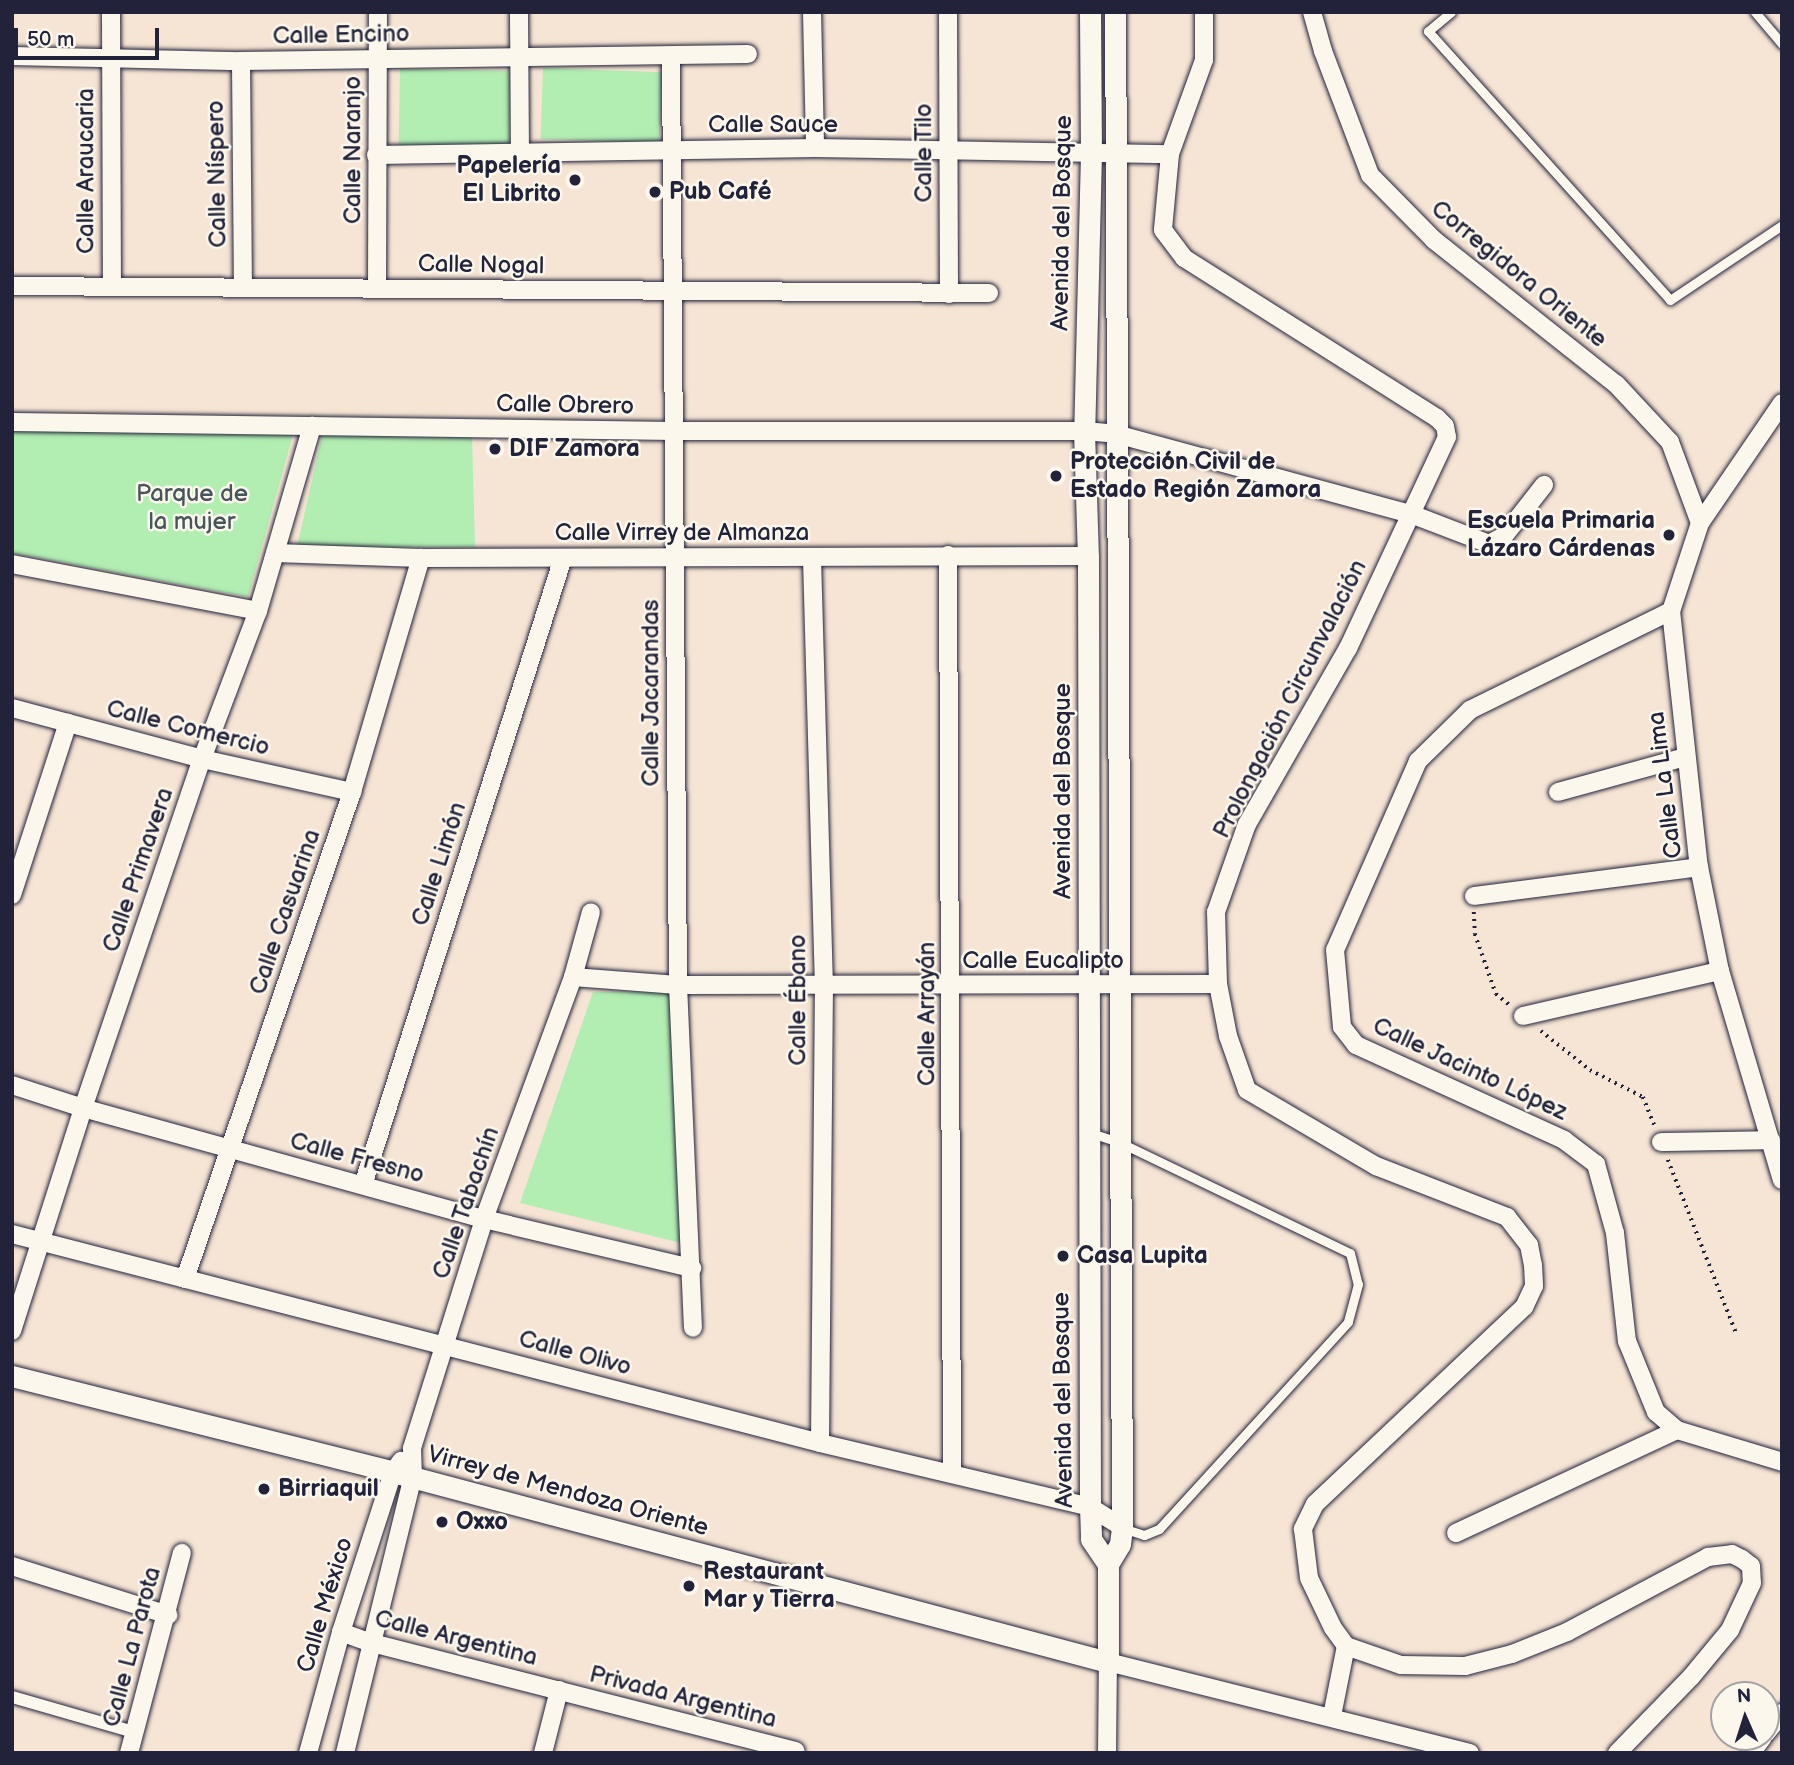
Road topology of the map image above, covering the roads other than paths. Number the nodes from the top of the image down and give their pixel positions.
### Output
1 (111, 12) edge
2 (378, 12) edge
3 (519, 12) edge
4 (812, 12) edge
5 (948, 12) edge
6 (1090, 12) edge
7 (1115, 12) edge
8 (1204, 12) edge
9 (1312, 12) edge
10 (1451, 12) edge
11 (1755, 12) edge
12 (1782, 44) edge
13 (748, 54) dead end
14 (12, 57) edge
15 (519, 57) junction
16 (671, 57) junction
17 (377, 59) junction
18 (110, 60) junction
19 (241, 61) junction
20 (815, 148) junction
21 (674, 150) junction
22 (950, 150) junction
23 (520, 152) junction
24 (1091, 153) junction
25 (1170, 154) junction
26 (376, 155) junction
27 (1116, 155) junction
28 (1782, 225) edge
29 (12, 286) edge
30 (243, 286) junction
31 (112, 287) junction
32 (377, 288) junction
33 (674, 291) junction
34 (989, 293) dead end
35 (949, 294) junction
36 (1782, 403) edge
37 (12, 422) edge
38 (312, 426) junction
39 (674, 431) junction
40 (1084, 431) junction
41 (1116, 435) junction
42 (1544, 485) dead end
43 (1411, 514) junction
44 (1700, 523) junction
45 (275, 553) junction
46 (948, 555) junction
47 (1088, 556) junction
48 (421, 558) junction
49 (563, 558) junction
50 (675, 558) junction
51 (812, 558) junction
52 (12, 564) edge
53 (258, 611) junction
54 (1671, 611) junction
55 (12, 708) edge
56 (68, 723) junction
57 (1685, 757) junction
58 (202, 758) junction
59 (352, 792) junction
60 (1558, 792) dead end
61 (1699, 867) junction
62 (12, 895) edge
63 (1474, 896) road end
64 (591, 912) dead end
65 (1720, 971) junction
66 (573, 977) junction
67 (824, 983) junction
68 (1089, 984) junction
69 (1218, 984) junction
70 (678, 985) junction
71 (951, 986) junction
72 (1118, 986) junction
73 (1523, 1016) road end
74 (12, 1084) edge
75 (83, 1108) junction
76 (1089, 1132) junction
77 (1771, 1140) junction
78 (1119, 1142) junction
79 (1661, 1142) road end
80 (228, 1149) junction
81 (1782, 1180) edge
82 (363, 1185) junction
83 (484, 1219) junction
84 (12, 1234) edge
85 (40, 1244) junction
86 (692, 1268) junction
87 (186, 1279) junction
88 (693, 1328) dead end
89 (12, 1331) edge
90 (446, 1344) junction
91 (12, 1377) edge
92 (1676, 1430) junction
93 (820, 1443) junction
94 (1782, 1462) edge
95 (952, 1473) junction
96 (403, 1474) junction
97 (1090, 1507) junction
98 (1122, 1527) junction
99 (1456, 1533) dead end
100 (182, 1553) dead end
101 (1108, 1564) junction
102 (12, 1566) edge
103 (168, 1615) junction
104 (341, 1632) junction
105 (372, 1643) junction
106 (1346, 1646) junction
107 (1108, 1662) junction
108 (559, 1690) junction
109 (12, 1697) edge
110 (1332, 1716) junction
111 (134, 1732) junction
112 (794, 1751) edge
113 (129, 1753) edge
114 (307, 1753) edge
115 (345, 1753) edge
116 (543, 1753) edge
117 (1107, 1753) edge
118 (1470, 1753) edge
119 (1617, 1753) edge

1 - 18 street, Calle Araucaria
2 - 17 street, Calle Naranjo
3 - 15 street
4 - 20 street
5 - 22 street, Calle Tilo
6 - 24 street, Avenida del Bosque
7 - 27 street, Avenida del Bosque
8 - 25 street
9 - 44 street, Corregidora Oriente
10 - 28 lane
11 - 12 lane
13 - 16 street, Calle Encino
14 - 18 street, Calle Encino
15 - 16 street, Calle Encino
15 - 17 street, Calle Encino
15 - 23 street
16 - 21 street, Calle Jacarandas
17 - 19 street, Calle Encino
17 - 26 street, Calle Naranjo
18 - 19 street, Calle Encino
18 - 31 street, Calle Araucaria
19 - 30 street, Calle Níspero
20 - 21 street, Calle Sauce
20 - 22 street, Calle Sauce
21 - 23 street, Calle Sauce
21 - 33 street, Calle Jacarandas
22 - 24 street, Calle Sauce
22 - 35 street, Calle Tilo
23 - 26 street, Calle Sauce
24 - 27 street, Calle Sauce
24 - 40 street, Avenida del Bosque
25 - 27 street, Calle Sauce
25 - 43 street, Prolongación Circunvalación
26 - 32 street, Calle Naranjo
27 - 41 street, Avenida del Bosque
29 - 31 street, Calle Nogal
30 - 31 street, Calle Nogal
30 - 32 street, Calle Nogal
32 - 33 street, Calle Nogal
33 - 35 street, Calle Nogal
33 - 39 street, Calle Jacarandas
34 - 35 street, Calle Nogal
36 - 44 street, Calle La Lima
37 - 38 street, Calle Obrero
38 - 39 street, Calle Obrero
38 - 45 street, Calle Primavera
39 - 40 street, Calle Obrero
39 - 50 street, Calle Jacarandas
40 - 41 street, Calle Obrero
40 - 47 street, Avenida del Bosque
41 - 43 street, Calle Obrero
41 - 72 street, Avenida del Bosque
42 - 43 street, Calle Obrero
43 - 69 street, Prolongación Circunvalación
44 - 54 street, Calle La Lima
45 - 48 street, Calle Virrey de Almanza
45 - 53 street, Calle Primavera
46 - 47 street, Calle Virrey de Almanza
46 - 51 street, Calle Virrey de Almanza
46 - 71 street, Calle Arrayán
47 - 68 street, Avenida del Bosque
48 - 49 street, Calle Virrey de Almanza
48 - 59 street, Calle Casuarina
49 - 50 street, Calle Virrey de Almanza
49 - 82 street, Calle Limón
50 - 51 street, Calle Virrey de Almanza
50 - 70 street, Calle Jacarandas
51 - 67 street, Calle Ébano
52 - 53 street
53 - 58 street, Calle Primavera
54 - 57 street, Calle La Lima
54 - 92 street, Calle Jacinto López
55 - 56 street, Calle Comercio
56 - 58 street, Calle Comercio
56 - 62 street
57 - 60 street
57 - 61 street, Calle La Lima
58 - 59 street, Calle Comercio
58 - 75 street, Calle Primavera
59 - 80 street, Calle Casuarina
61 - 63 street
61 - 65 street, Calle La Lima
64 - 66 street, Calle Tabachín
65 - 73 street
65 - 77 street, Calle La Lima
66 - 70 street, Calle Eucalipto
66 - 83 street, Calle Tabachín
67 - 70 street, Calle Eucalipto
67 - 71 street, Calle Eucalipto
67 - 93 street, Calle Ébano
68 - 71 street, Calle Eucalipto
68 - 72 street, Calle Eucalipto
68 - 76 street, Avenida del Bosque
69 - 72 street, Calle Eucalipto
69 - 106 street, Prolongación Circunvalación
70 - 86 street, Calle Jacarandas
71 - 95 street, Calle Arrayán
72 - 78 street, Avenida del Bosque
74 - 75 street, Calle Fresno
75 - 80 street, Calle Fresno
75 - 85 street, Calle Primavera
76 - 78 lane
76 - 97 street, Avenida del Bosque
77 - 79 street
77 - 81 street, Calle La Lima
78 - 98 street, Avenida del Bosque
78 - 98 lane
80 - 82 street, Calle Fresno
80 - 87 street, Calle Casuarina
82 - 83 street, Calle Fresno
83 - 86 street, Calle Fresno
83 - 90 street, Calle Tabachín
84 - 85 street, Calle Olivo
85 - 87 street, Calle Olivo
85 - 89 street, Calle Primavera
86 - 88 street, Calle Jacarandas
87 - 90 street, Calle Olivo
90 - 93 street, Calle Olivo
90 - 96 street, Calle Tabachín
91 - 96 street, Virrey de Mendoza Oriente
92 - 94 street
92 - 99 street
93 - 95 street, Calle Olivo
95 - 97 street, Calle Olivo
96 - 104 street, Calle México
96 - 105 street
96 - 107 street, Virrey de Mendoza Oriente
97 - 98 street, Calle Olivo
97 - 101 street, Avenida del Bosque
98 - 101 street, Avenida del Bosque
100 - 103 street, Calle La Parota
101 - 107 street, Avenida del Bosque
102 - 103 street
103 - 111 street, Calle La Parota
104 - 105 street, Calle Argentina
104 - 114 street, Calle México
105 - 108 street, Calle Argentina
105 - 115 street
106 - 110 street
106 - 119 street
107 - 110 street
107 - 117 street, Avenida del Bosque
108 - 112 street, Privada Argentina
108 - 116 street
109 - 111 street
110 - 118 street
111 - 113 street, Calle La Parota

